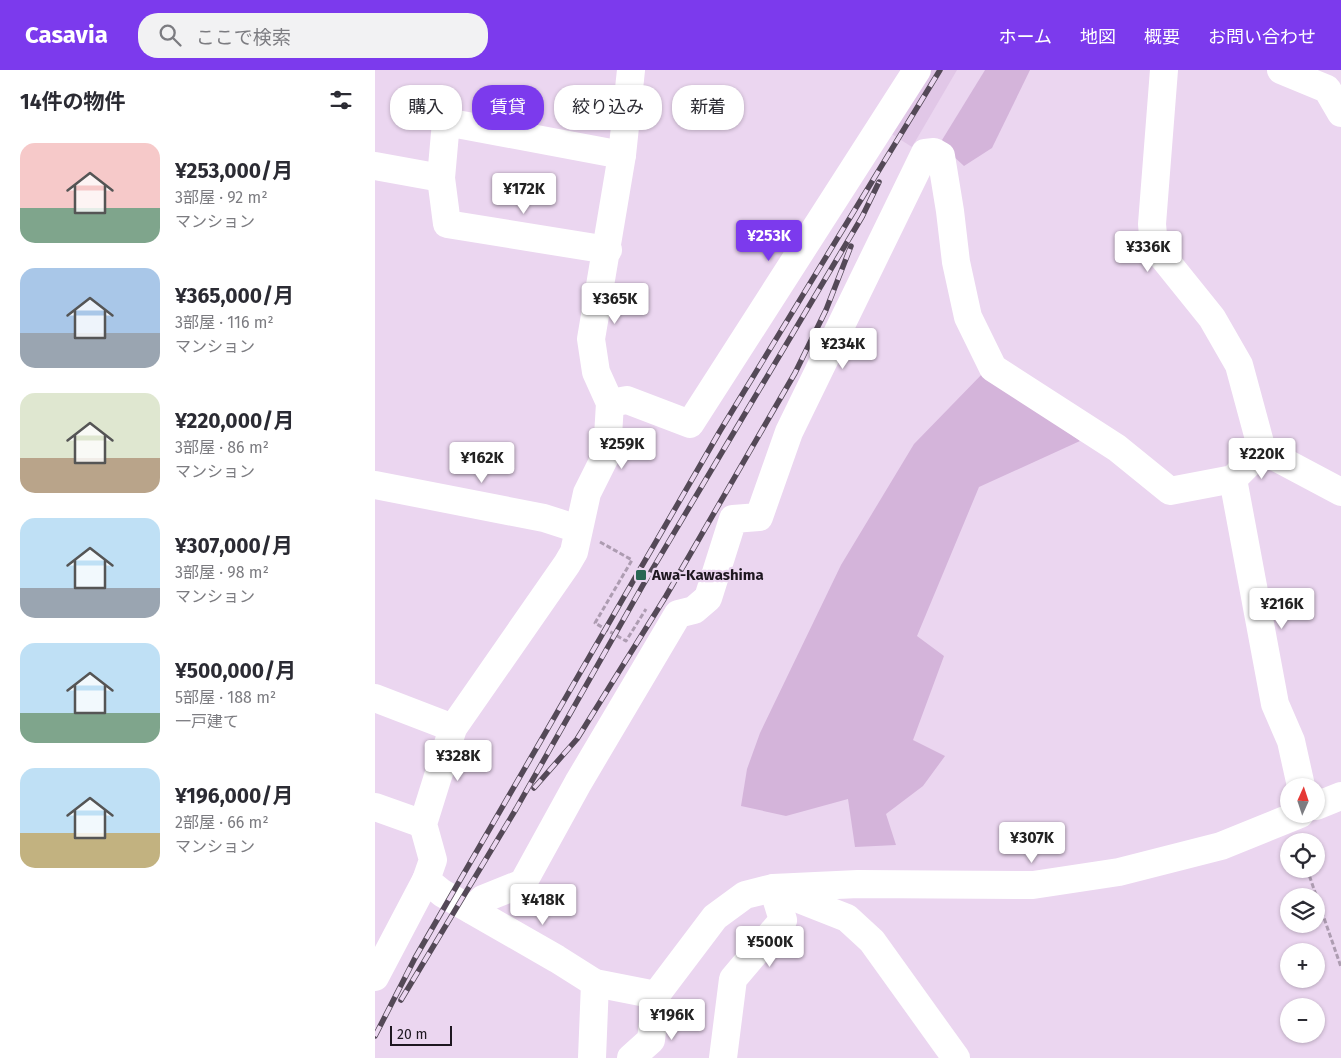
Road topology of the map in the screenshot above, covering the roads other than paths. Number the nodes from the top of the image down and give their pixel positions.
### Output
1 (631, 70) edge
2 (917, 70) edge
3 (1164, 70) edge
4 (1281, 70) edge
5 (1331, 80) edge
6 (1341, 113) edge
7 (622, 155) junction
8 (375, 166) edge
9 (441, 178) junction
10 (608, 250) junction
11 (609, 403) junction
12 (1262, 450) junction
13 (1233, 478) junction
14 (375, 485) edge
15 (1341, 492) edge
16 (578, 529) junction
17 (375, 698) edge
18 (453, 728) junction
19 (1299, 778) edge
20 (1341, 796) edge
21 (1325, 802) edge
22 (375, 807) edge
23 (1280, 822) edge
24 (423, 824) junction
25 (426, 880) junction
26 (773, 888) junction
27 (472, 910) junction
28 (375, 976) edge
29 (595, 983) junction
30 (657, 994) junction
31 (592, 1058) edge
32 (631, 1058) edge
33 (723, 1058) edge
34 (956, 1058) edge

1 - 7 street
2 - 11 street
3 - 12 street
4 - 5 street
5 - 6 street
7 - 9 street
7 - 10 street
8 - 9 street
9 - 10 street
10 - 11 street
11 - 16 street
12 - 13 street
12 - 15 street
13 - 19 street
13 - 27 street
14 - 16 street
16 - 18 street
17 - 18 street
18 - 24 street
20 - 21 street
22 - 24 street
23 - 26 street
24 - 25 street
25 - 27 street
25 - 28 street
26 - 30 street
26 - 33 street
26 - 34 street
27 - 29 street
29 - 30 street
29 - 31 street
30 - 32 street

